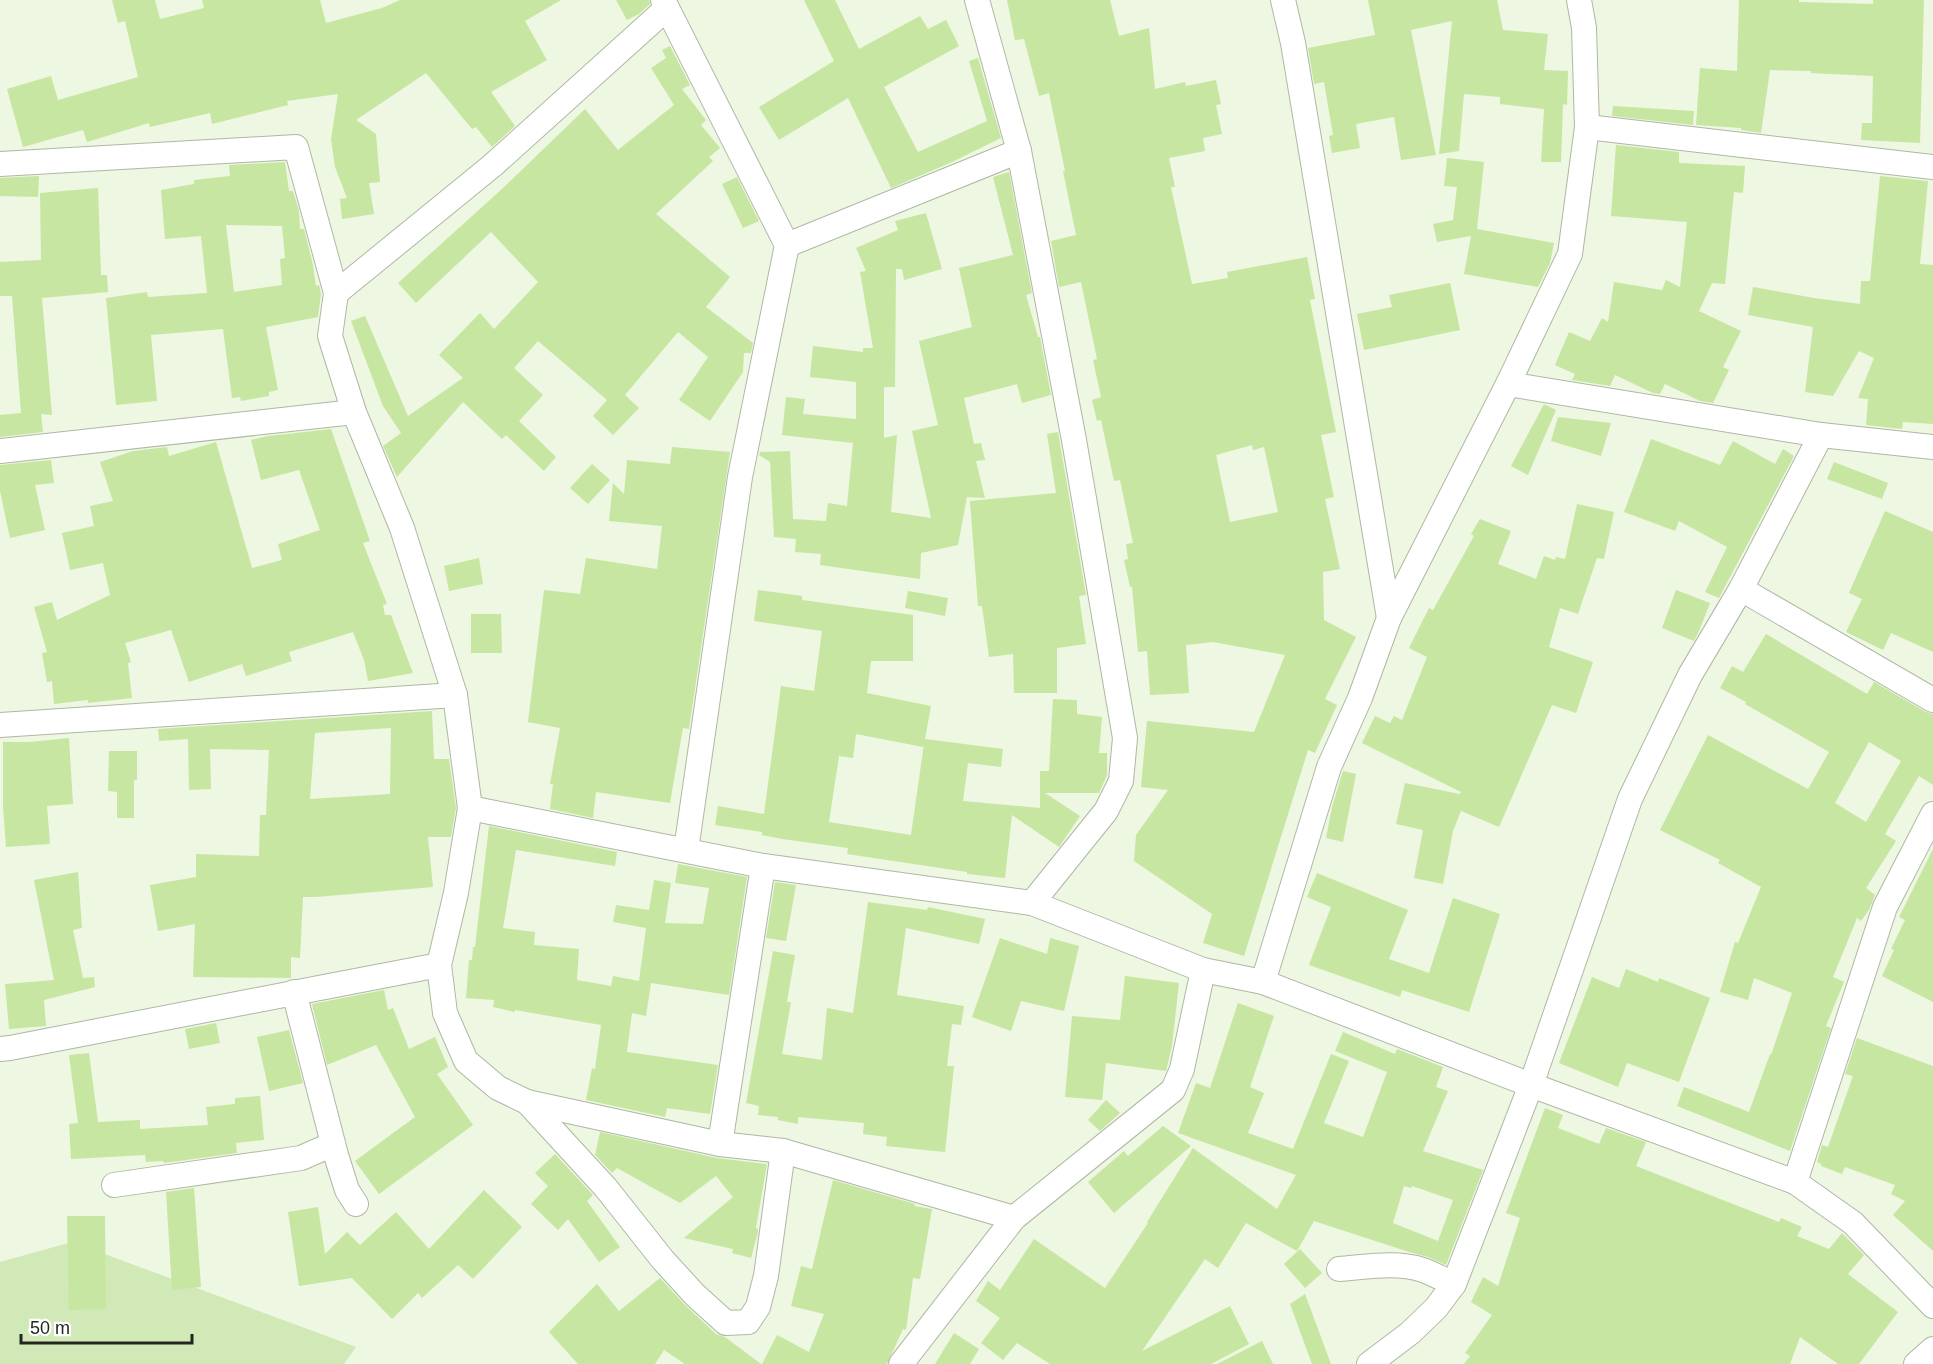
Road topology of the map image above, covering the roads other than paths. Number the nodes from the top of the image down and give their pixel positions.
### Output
1 (977, 0) edge
2 (1283, 0) edge
3 (1580, 0) edge
4 (665, 4) edge
5 (1587, 127) junction
6 (1019, 151) junction
7 (0, 164) edge
8 (1933, 167) edge
9 (787, 245) junction
10 (336, 293) junction
11 (1508, 384) junction
12 (354, 412) junction
13 (1821, 435) junction
14 (1933, 447) edge
15 (0, 451) edge
16 (1741, 589) junction
17 (1389, 618) junction
18 (455, 695) junction
19 (1933, 700) edge
20 (0, 725) edge
21 (470, 808) junction
22 (1933, 814) edge
23 (686, 850) junction
24 (763, 866) junction
25 (1032, 903) junction
26 (439, 965) junction
27 (1203, 970) junction
28 (1263, 981) junction
29 (294, 992) junction
30 (0, 1049) edge
31 (1531, 1085) junction
32 (527, 1102) junction
33 (333, 1144) junction
34 (720, 1144) junction
35 (783, 1151) junction
36 (1795, 1182) junction
37 (114, 1185) dead end
38 (356, 1204) dead end
39 (1014, 1218) junction
40 (1339, 1269) dead end
41 (1454, 1284) junction
42 (1933, 1306) edge
43 (1933, 1349) edge
44 (901, 1364) edge
45 (1369, 1364) edge
46 (1916, 1364) edge

1 - 6 street
2 - 17 street
3 - 5 street
4 - 9 street
4 - 10 street
5 - 8 street
5 - 11 street
6 - 9 street
6 - 25 street
7 - 10 street
9 - 23 street
10 - 12 street
11 - 13 street
11 - 17 street
12 - 15 street
12 - 18 street
13 - 14 street
13 - 16 street
16 - 19 street
16 - 31 street
17 - 28 street
18 - 20 street
18 - 21 street
21 - 23 street
21 - 26 street
22 - 36 street
23 - 24 street
24 - 25 street
24 - 34 street
25 - 27 street
26 - 29 street
26 - 32 street
27 - 28 street
27 - 39 street
28 - 31 street
29 - 30 street
29 - 33 street
31 - 36 street
31 - 41 street
32 - 34 street
32 - 35 street
33 - 37 street
33 - 38 street
34 - 35 street
35 - 39 street
36 - 42 street
39 - 44 street
40 - 41 street
41 - 45 street
43 - 46 street

